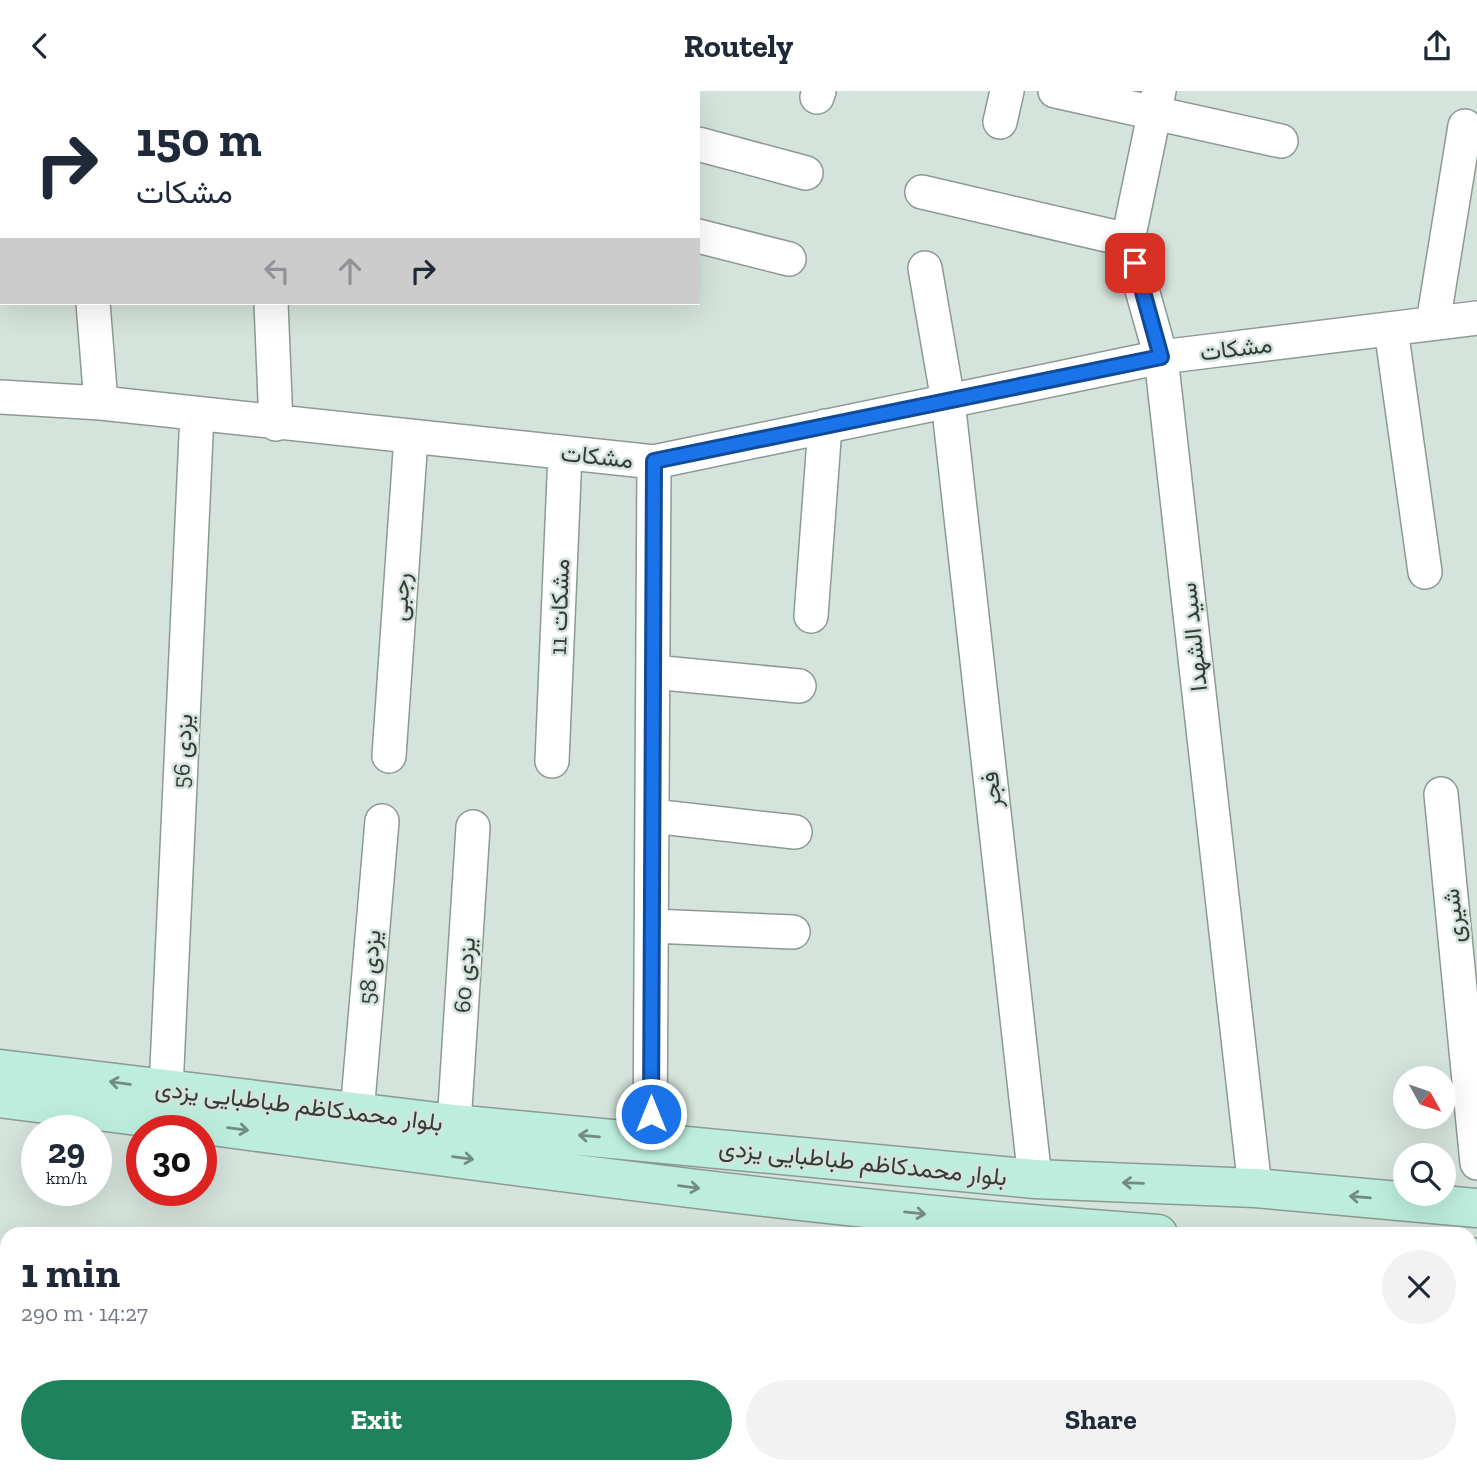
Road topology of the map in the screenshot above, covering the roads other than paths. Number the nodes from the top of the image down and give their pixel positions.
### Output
1 (1055, 91) edge
2 (1156, 102) edge
3 (1465, 126) dead end
4 (1282, 141) dead end
5 (700, 145) edge
6 (806, 173) dead end
7 (922, 192) dead end
8 (700, 237) edge
9 (1128, 240) junction
10 (789, 259) dead end
11 (925, 268) dead end
12 (93, 305) edge
13 (271, 305) edge
14 (1477, 318) edge
15 (1433, 324) junction
16 (1391, 329) junction
17 (1161, 357) junction
18 (0, 397) edge
19 (948, 401) junction
20 (101, 403) junction
21 (197, 414) junction
22 (276, 423) junction
23 (825, 426) junction
24 (411, 437) junction
25 (565, 453) junction
26 (654, 461) junction
27 (1425, 572) dead end
28 (811, 616) dead end
29 (653, 672) junction
30 (799, 686) dead end
31 (389, 756) dead end
32 (552, 761) dead end
33 (1441, 794) dead end
34 (652, 816) junction
35 (382, 821) dead end
36 (473, 827) dead end
37 (795, 832) dead end
38 (652, 926) junction
39 (793, 932) dead end
40 (0, 1069) edge
41 (166, 1089) junction
42 (0, 1098) edge
43 (357, 1112) junction
44 (454, 1124) junction
45 (650, 1141) junction
46 (796, 1156) junction
47 (851, 1161) junction
48 (1477, 1163) edge
49 (1035, 1179) junction
50 (1255, 1188) junction
51 (791, 1199) junction
52 (848, 1206) junction
53 (1477, 1208) edge
54 (1056, 1227) edge

1 - 2 street
2 - 4 street
2 - 9 street, سید الشهدا
3 - 15 street
5 - 6 street
7 - 9 street
8 - 10 street
9 - 17 street, سید الشهدا
11 - 19 street, فجر
12 - 20 street
13 - 22 street
14 - 15 street, مشکات
15 - 16 street, مشکات
16 - 17 street, مشکات
16 - 27 street
17 - 19 street, مشکات
17 - 50 street, سید الشهدا
18 - 20 street, مشکات
19 - 23 street, مشکات
19 - 49 street, فجر
20 - 21 street, مشکات
21 - 22 street, مشکات
21 - 41 street, یزدی 56
22 - 24 street, مشکات
23 - 26 street, مشکات
23 - 28 street
24 - 25 street, مشکات
24 - 31 street, رجبی
25 - 26 street, مشکات
25 - 32 street, 11 مشکات
26 - 29 street
29 - 30 street
29 - 34 street
33 - 48 street, شیری
34 - 37 street
34 - 38 street
35 - 43 street, یزدی 58
36 - 44 street, یزدی 60
38 - 39 street
38 - 45 street
41 -> 40 main road, بلوار محمدکاظم طباطبایی یزدی
41 - 43 main road, بلوار محمدکاظم طباطبایی یزدی
42 -> 51 main road, بلوار محمدکاظم طباطبایی یزدی
43 - 44 main road, بلوار محمدکاظم طباطبایی یزدی
45 -> 44 main road, بلوار محمدکاظم طباطبایی یزدی
45 - 46 main road, بلوار محمدکاظم طباطبایی یزدی
46 - 47 main road, بلوار محمدکاظم طباطبایی یزدی
46 - 51 main road
47 - 49 main road, بلوار محمدکاظم طباطبایی یزدی
47 - 52 main road
50 -> 49 main road, بلوار محمدکاظم طباطبایی یزدی
53 -> 50 main road, بلوار محمدکاظم طباطبایی یزدی
51 - 52 main road, بلوار محمدکاظم طباطبایی یزدی
52 -> 54 main road, بلوار محمدکاظم طباطبایی یزدی

